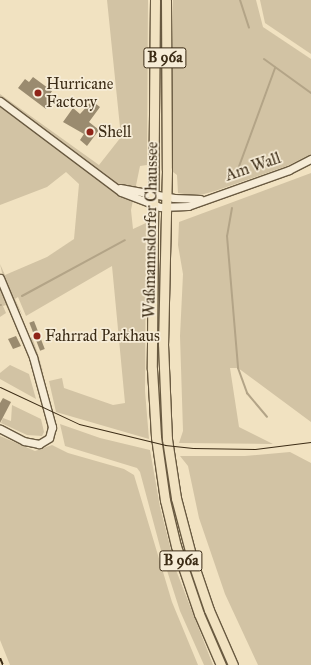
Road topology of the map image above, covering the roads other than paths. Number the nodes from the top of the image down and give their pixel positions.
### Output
1 (155, 0) edge
2 (166, 0) edge
3 (0, 102) edge
4 (311, 159) edge
5 (116, 186) junction
6 (153, 194) junction
7 (167, 197) junction
8 (203, 199) junction
9 (153, 205) junction
10 (167, 208) junction
11 (0, 278) edge
12 (0, 429) edge
13 (221, 665) edge
14 (233, 665) edge

1 - 6 main road, Waßmannsdorfer Chaussee / B 96a
2 - 7 main road, Waßmannsdorfer Chaussee / B 96a
3 - 5 street, Am Wall
4 - 8 street, Am Wall
5 - 6 street, Am Wall
5 - 9 street, Am Wall
6 - 7 street, Am Wall
6 - 9 main road, Waßmannsdorfer Chaussee / B 96a
7 - 8 street, Am Wall
7 - 10 main road, Waßmannsdorfer Chaussee / B 96a
8 - 10 street, Am Wall
9 - 10 street, Am Wall
9 - 13 main road, Waßmannsdorfer Chaussee / B 96a
10 - 14 main road, Waßmannsdorfer Chaussee / B 96a
11 - 12 street

